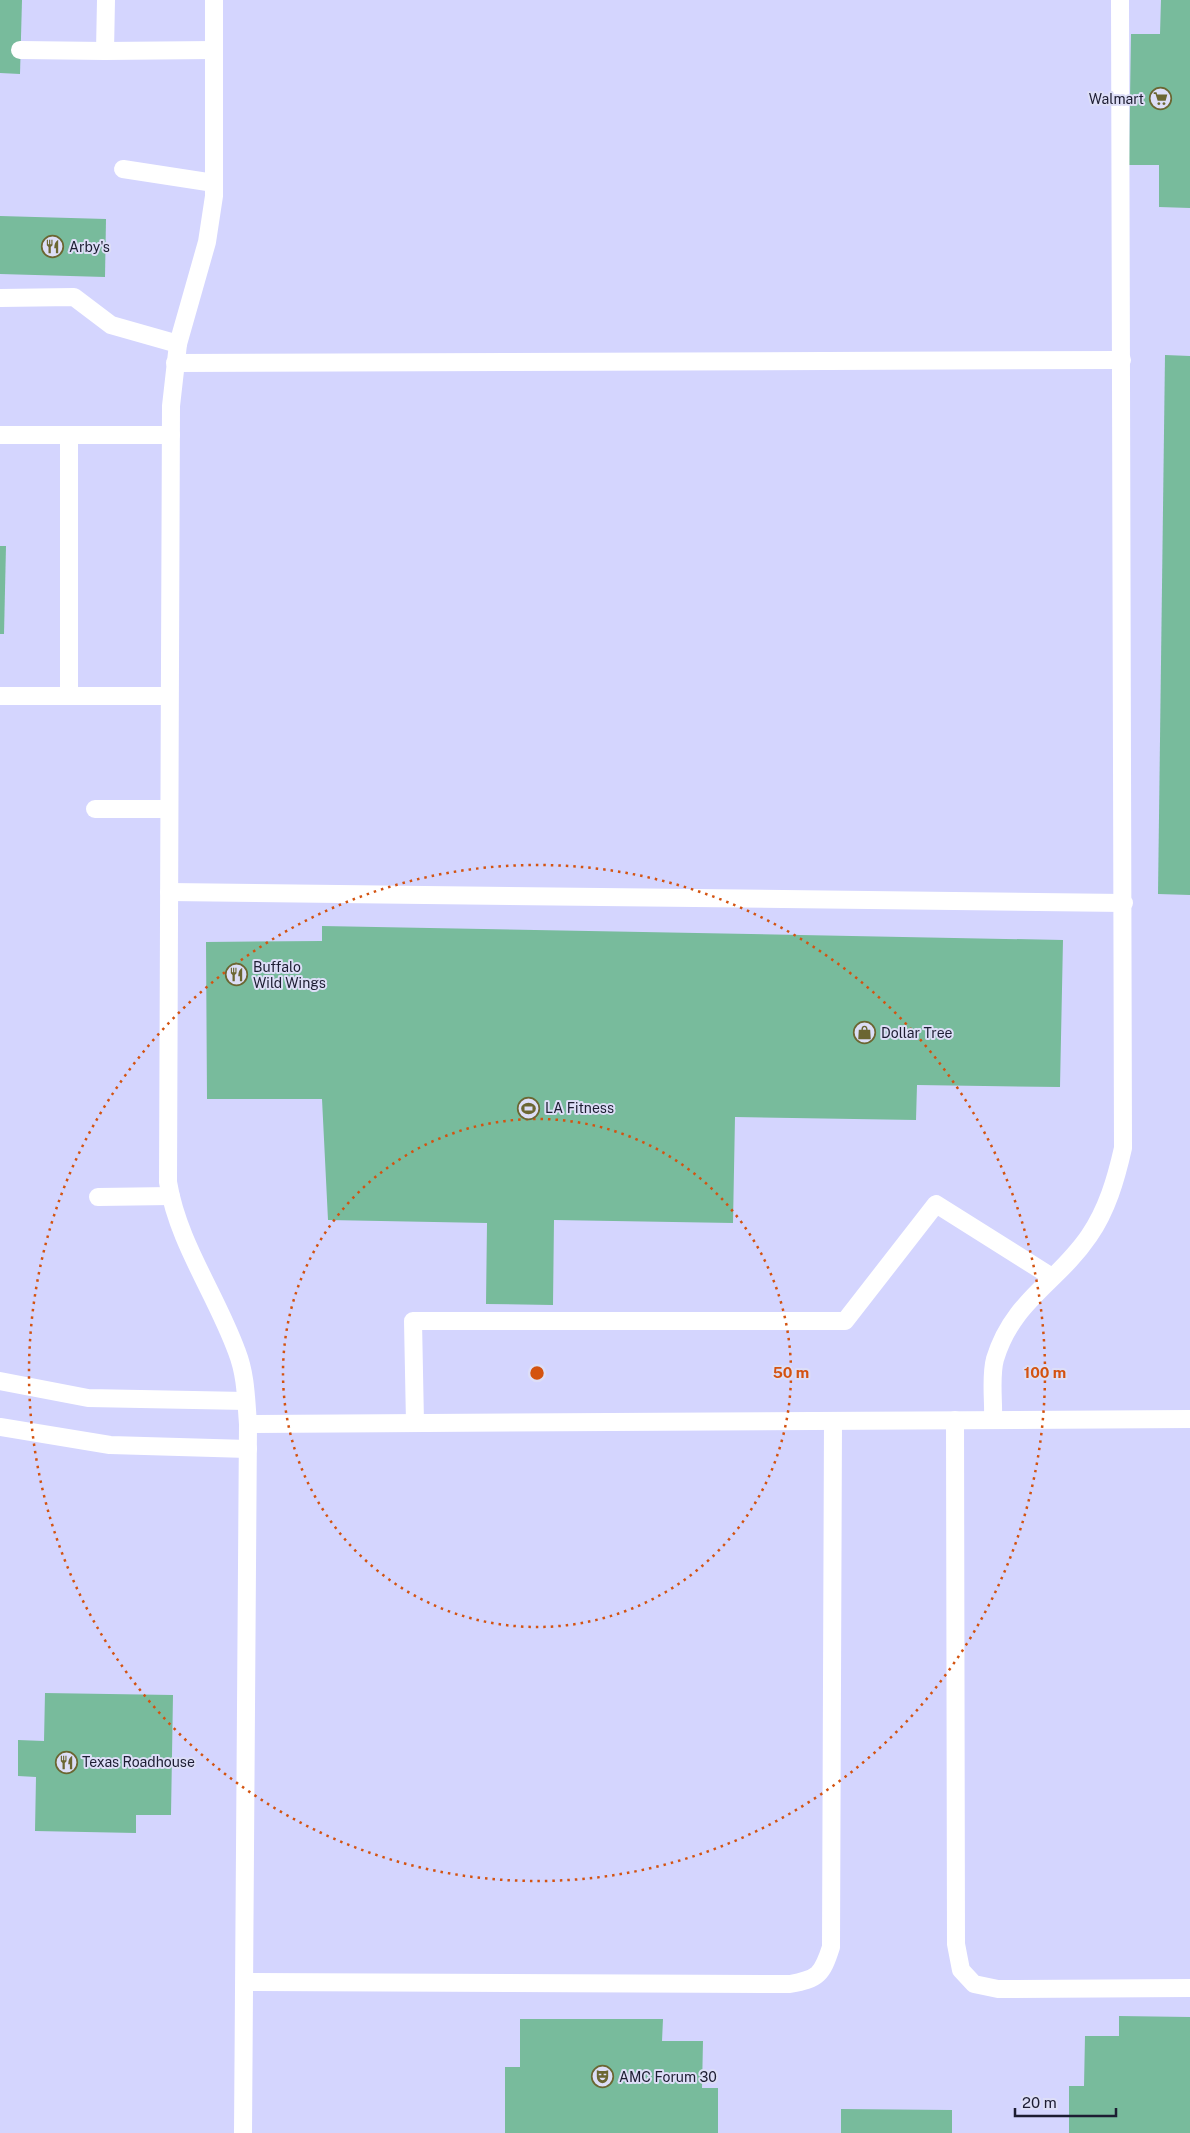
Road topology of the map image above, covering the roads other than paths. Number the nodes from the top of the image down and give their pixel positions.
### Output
1 (106, 0) edge
2 (214, 0) edge
3 (1120, 0) edge
4 (20, 50) dead end
5 (214, 50) junction
6 (105, 51) junction
7 (123, 169) dead end
8 (214, 183) junction
9 (0, 298) edge
10 (178, 344) junction
11 (1122, 360) junction
12 (175, 363) junction
13 (0, 434) edge
14 (69, 435) junction
15 (171, 435) junction
16 (0, 696) edge
17 (69, 696) junction
18 (169, 696) junction
19 (95, 809) dead end
20 (169, 809) junction
21 (169, 892) junction
22 (1124, 903) junction
23 (170, 1196) junction
24 (98, 1197) dead end
25 (1052, 1277) junction
26 (0, 1381) edge
27 (246, 1401) junction
28 (1190, 1419) edge
29 (955, 1420) junction
30 (994, 1420) junction
31 (833, 1421) junction
32 (415, 1423) junction
33 (248, 1424) junction
34 (0, 1427) edge
35 (248, 1449) junction
36 (245, 1982) junction
37 (1190, 1988) edge
38 (243, 2133) edge

1 - 6 lane
2 - 5 lane
3 - 11 lane
4 - 6 lane
5 - 6 lane
5 - 8 lane
7 - 8 lane
8 - 10 lane
9 - 10 lane
10 - 12 lane
11 - 12 lane
11 - 22 lane
12 - 15 lane
13 - 14 lane
14 - 15 lane
14 - 17 lane
15 - 18 lane
16 - 17 lane
17 - 18 lane
18 - 20 lane
19 - 20 lane
20 - 21 lane
21 - 22 lane
21 - 23 lane
22 - 25 lane
23 - 24 lane
23 - 27 lane
25 - 30 lane
25 - 32 lane
26 - 27 lane
27 - 33 lane
28 - 30 lane
29 - 30 lane
29 - 31 lane
29 - 37 lane
31 - 32 lane
31 - 36 lane
32 - 33 lane
33 - 35 lane
34 - 35 lane
35 - 36 lane
36 - 38 lane

